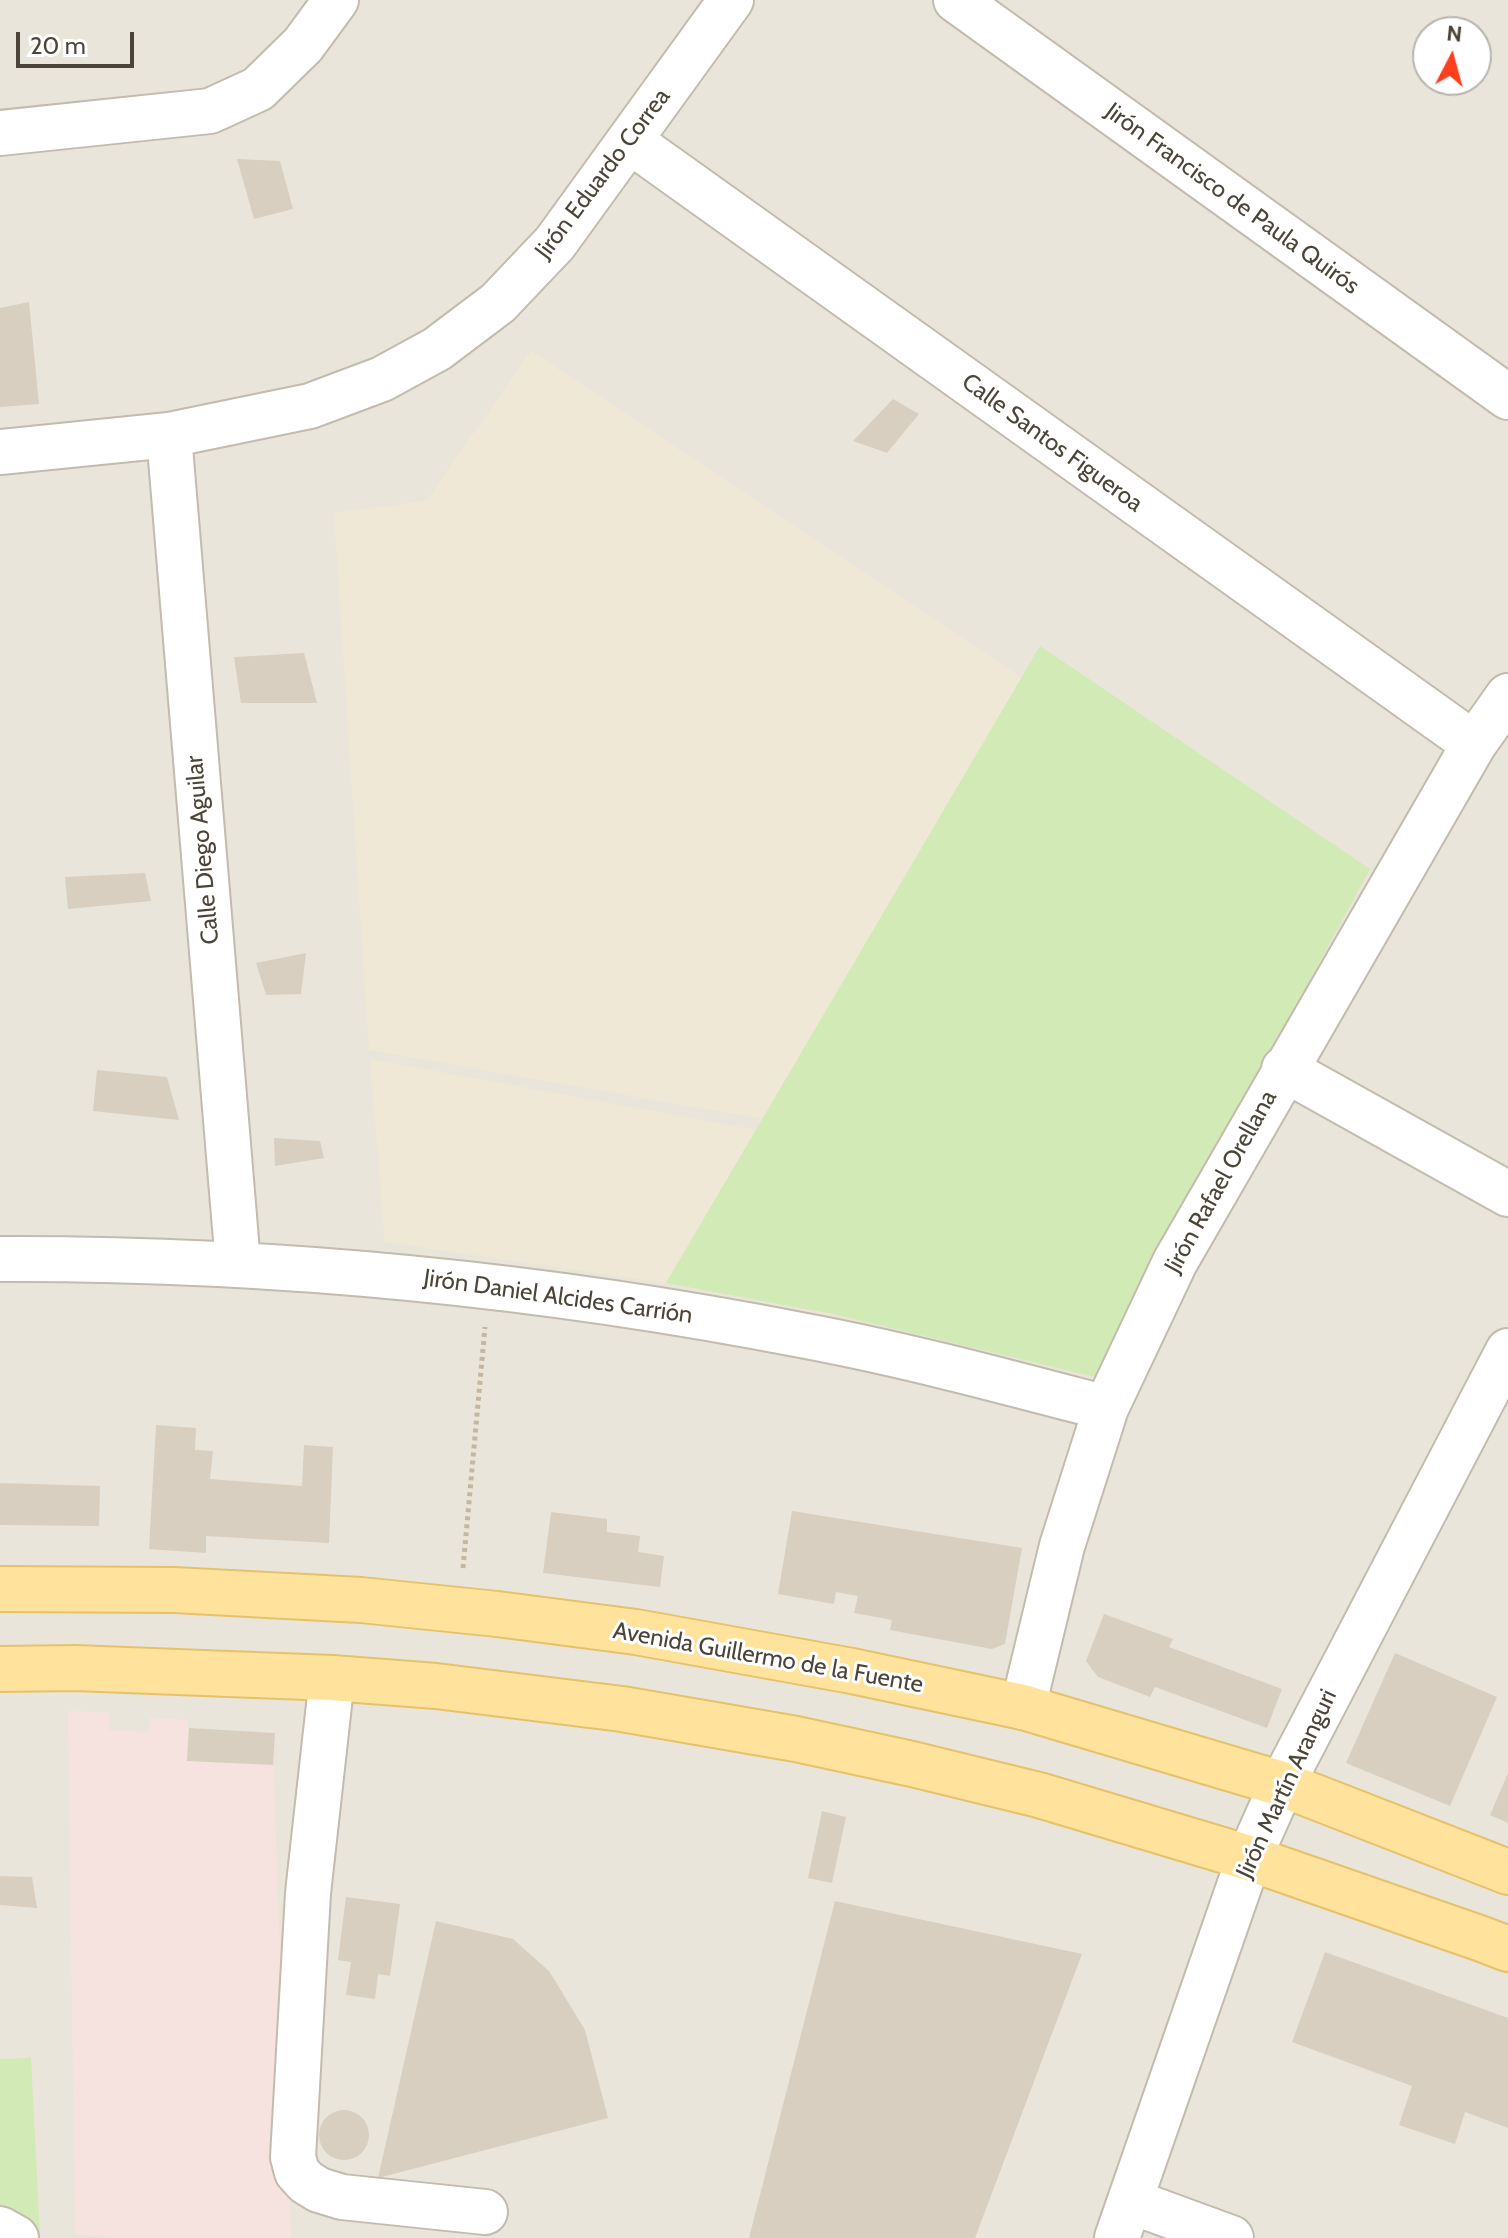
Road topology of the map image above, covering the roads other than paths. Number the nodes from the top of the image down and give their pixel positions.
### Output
1 (336, 0) edge
2 (731, 0) edge
3 (956, 0) edge
4 (0, 133) edge
5 (630, 141) junction
6 (1508, 397) edge
7 (169, 435) junction
8 (0, 452) edge
9 (1508, 696) edge
10 (1474, 744) junction
11 (1284, 1069) junction
12 (1508, 1194) edge
13 (0, 1259) edge
14 (238, 1264) junction
15 (1508, 1351) edge
16 (1106, 1408) junction
17 (0, 1589) edge
18 (0, 1669) edge
19 (332, 1678) junction
20 (1023, 1707) junction
21 (1282, 1784) junction
22 (1249, 1858) junction
23 (1508, 1872) edge
24 (1508, 1949) edge
25 (485, 2212) dead end
26 (1123, 2219) edge
27 (0, 2229) edge
28 (16, 2238) edge
29 (1231, 2238) edge

1 - 4 street
2 - 5 street, Jirón Eduardo Correa
3 - 6 street, Jirón Francisco de Paula Quirós
5 - 7 street, Jirón Eduardo Correa
5 - 10 street, Calle Santos Figueroa
7 - 8 street, Jirón Eduardo Correa
7 - 14 street, Calle Diego Aguilar
9 - 10 street, Jirón Rafael Orellana
10 - 11 street, Jirón Rafael Orellana
11 - 12 street
11 - 16 street, Jirón Rafael Orellana
13 - 14 street, Jirón Daniel Alcides Carrión
14 - 16 street, Jirón Daniel Alcides Carrión
15 - 21 street, Jirón Martín Aranguri
16 - 20 street, Jirón Rafael Orellana
17 - 20 main road, Avenida Guillermo de la Fuente
18 - 19 main road
19 - 22 main road
19 - 25 street
20 - 21 main road, Avenida Guillermo de la Fuente
21 - 22 street, Jirón Martín Aranguri
21 - 23 main road, Avenida Guillermo de la Fuente
22 - 24 main road
22 - 26 street, Jirón Martín Aranguri
26 - 29 street
27 - 28 street

